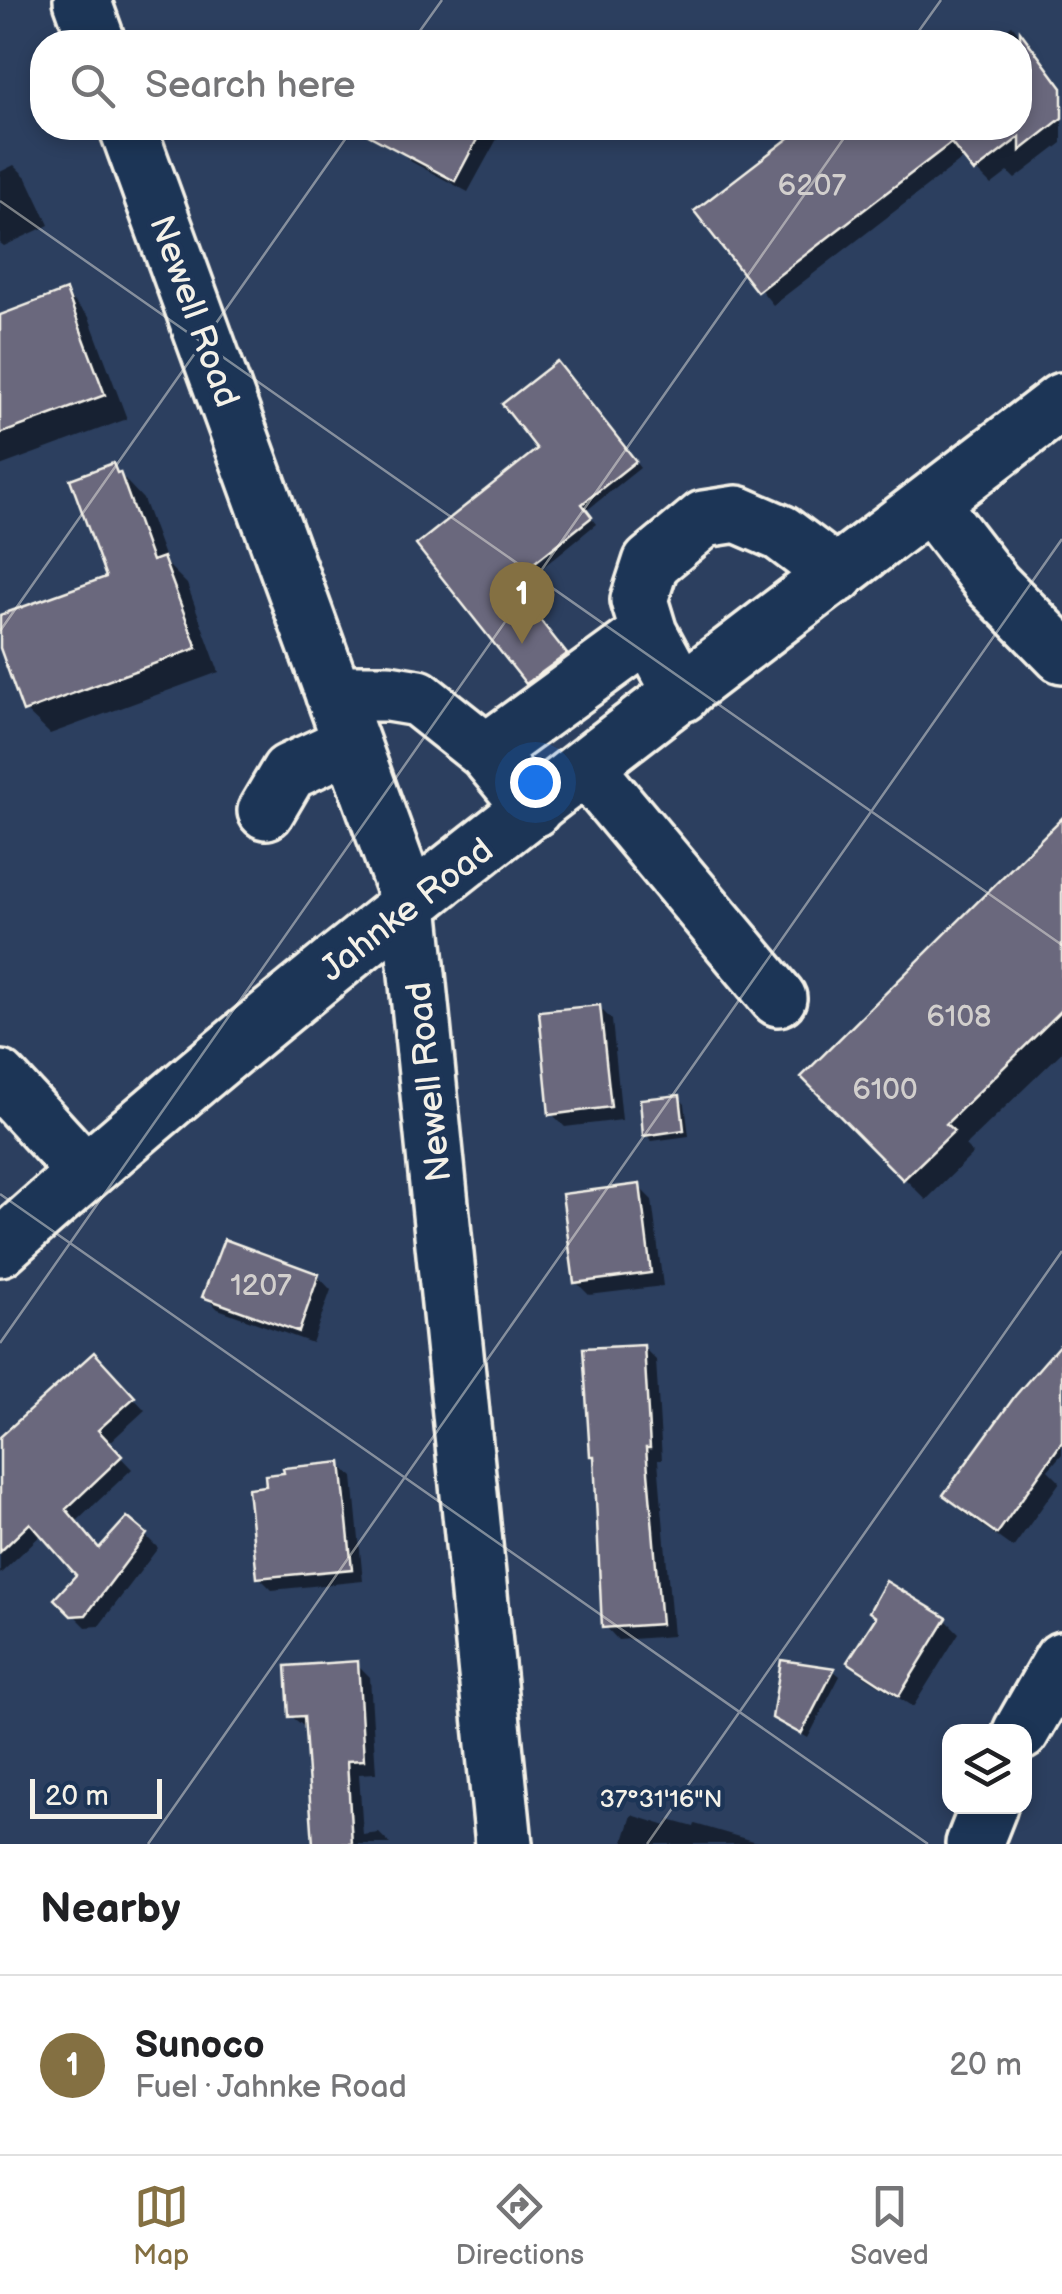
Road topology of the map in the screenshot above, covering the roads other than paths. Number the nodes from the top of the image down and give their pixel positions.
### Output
1 (82, 0) edge
2 (93, 30) edge
3 (132, 140) edge
4 (1062, 401) edge
5 (930, 503) junction
6 (837, 574) junction
7 (649, 633) junction
8 (1062, 656) edge
9 (682, 694) junction
10 (342, 718) junction
11 (486, 752) junction
12 (586, 768) junction
13 (533, 808) junction
14 (266, 811) dead end
15 (410, 904) junction
16 (778, 998) dead end
17 (0, 1080) edge
18 (85, 1172) junction
19 (0, 1248) edge
20 (1062, 1660) edge
21 (1026, 1724) edge
22 (987, 1814) edge
23 (504, 1844) edge
24 (974, 1844) edge

1 - 2 street
3 - 10 street, Newell Road
4 - 5 street, Jahnke Road
5 - 6 street, Jahnke Road
5 - 8 street
6 - 7 street
6 - 9 street, Jahnke Road
7 - 9 street
7 - 11 street
9 - 12 street, Jahnke Road
10 - 11 street
10 - 14 street
10 - 15 street, Newell Road
11 - 13 street
12 - 13 street, Jahnke Road
12 - 16 street
13 - 15 street, Jahnke Road
15 - 18 street, Jahnke Road
15 - 23 street, Newell Road
17 - 18 street
18 - 19 street, Jahnke Road
20 - 21 street
22 - 24 street

